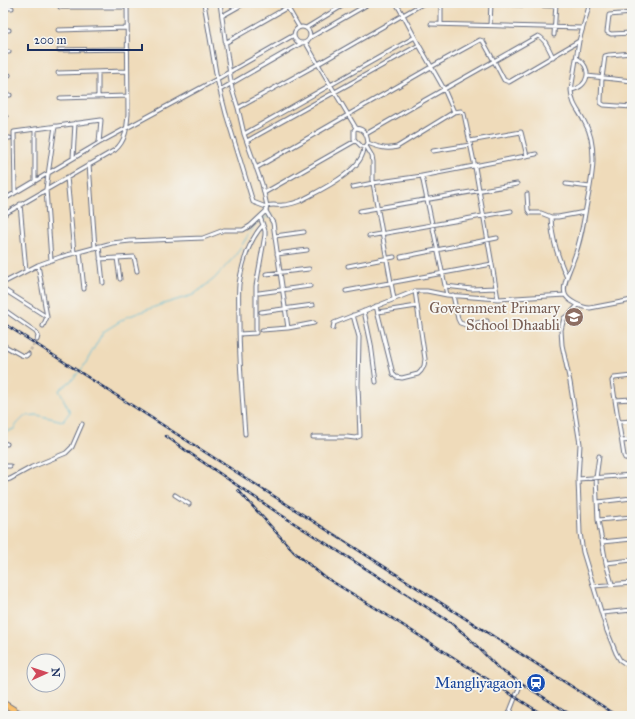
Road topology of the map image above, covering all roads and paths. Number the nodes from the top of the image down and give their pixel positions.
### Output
1 (204, 3) edge
2 (220, 3) edge
3 (245, 3) edge
4 (285, 3) edge
5 (295, 3) edge
6 (347, 3) edge
7 (370, 3) edge
8 (396, 3) edge
9 (424, 3) edge
10 (441, 3) edge
11 (466, 3) edge
12 (590, 3) edge
13 (491, 4) edge
14 (127, 5) edge
15 (556, 5) edge
16 (60, 7) dead end
17 (288, 7) junction
18 (3, 8) edge
19 (12, 8) dead end
20 (632, 14) edge
21 (403, 15) junction
22 (222, 16) junction
23 (431, 24) dead end
24 (441, 24) junction
25 (490, 25) junction
26 (555, 27) junction
27 (127, 28) junction
28 (299, 28) junction
29 (306, 28) junction
30 (582, 28) junction
31 (3, 30) edge
32 (9, 30) dead end
33 (58, 30) dead end
34 (632, 32) edge
35 (554, 34) dead end
36 (294, 35) junction
37 (311, 37) junction
38 (415, 37) junction
39 (579, 42) junction
40 (225, 43) junction
41 (306, 43) junction
42 (300, 44) junction
43 (419, 45) junction
44 (128, 49) junction
45 (59, 50) dead end
46 (3, 52) edge
47 (9, 52) dead end
48 (632, 53) edge
49 (553, 57) junction
50 (577, 58) junction
51 (494, 61) junction
52 (318, 64) junction
53 (431, 67) junction
54 (127, 71) junction
55 (98, 72) junction
56 (230, 72) junction
57 (58, 73) dead end
58 (3, 74) edge
59 (9, 75) dead end
60 (587, 76) junction
61 (602, 78) junction
62 (217, 79) junction
63 (632, 81) edge
64 (232, 82) junction
65 (331, 86) junction
66 (444, 89) junction
67 (220, 90) junction
68 (571, 90) junction
69 (335, 92) junction
70 (3, 95) edge
71 (10, 95) dead end
72 (98, 96) junction
73 (128, 96) junction
74 (60, 98) dead end
75 (632, 107) edge
76 (238, 108) junction
77 (455, 112) junction
78 (348, 114) junction
79 (75, 123) junction
80 (55, 126) junction
81 (127, 128) junction
82 (356, 128) junction
83 (35, 129) junction
84 (244, 134) junction
85 (366, 134) junction
86 (3, 138) edge
87 (10, 138) dead end
88 (247, 141) junction
89 (355, 141) junction
90 (99, 143) junction
91 (470, 143) junction
92 (366, 146) junction
93 (433, 151) dead end
94 (536, 154) dead end
95 (527, 156) junction
96 (73, 158) junction
97 (89, 164) junction
98 (474, 167) junction
99 (256, 168) junction
100 (48, 173) junction
101 (422, 176) junction
102 (67, 177) junction
103 (35, 180) junction
104 (373, 183) junction
105 (517, 184) dead end
106 (566, 184) dead end
107 (353, 187) dead end
108 (590, 187) junction
109 (46, 190) junction
110 (478, 190) junction
111 (15, 193) junction
112 (264, 193) junction
113 (528, 194) dead end
114 (427, 199) junction
115 (3, 200) edge
116 (20, 204) junction
117 (266, 208) junction
118 (377, 208) junction
119 (360, 211) dead end
120 (511, 211) dead end
121 (585, 212) junction
122 (3, 215) edge
123 (483, 216) junction
124 (551, 217) junction
125 (262, 222) junction
126 (273, 224) junction
127 (432, 224) junction
128 (304, 232) dead end
129 (382, 233) junction
130 (275, 236) junction
131 (369, 236) dead end
132 (497, 238) dead end
133 (487, 239) junction
134 (99, 246) junction
135 (95, 248) junction
136 (307, 250) dead end
137 (438, 250) junction
138 (80, 252) junction
139 (74, 253) junction
140 (277, 254) junction
141 (401, 256) dead end
142 (394, 257) dead end
143 (117, 258) junction
144 (386, 258) junction
145 (100, 259) junction
146 (51, 260) junction
147 (492, 264) junction
148 (38, 265) junction
149 (348, 266) dead end
150 (309, 269) dead end
151 (137, 271) dead end
152 (26, 272) junction
153 (280, 272) junction
154 (266, 274) dead end
155 (442, 274) junction
156 (567, 278) junction
157 (120, 279) dead end
158 (3, 282) edge
159 (102, 283) dead end
160 (390, 283) junction
161 (310, 286) dead end
162 (445, 286) junction
163 (496, 288) junction
164 (3, 289) edge
165 (84, 289) dead end
166 (282, 289) junction
167 (346, 291) dead end
168 (415, 292) junction
169 (259, 293) dead end
170 (447, 295) junction
171 (453, 295) junction
172 (565, 295) junction
173 (394, 299) junction
174 (498, 299) junction
175 (632, 300) edge
176 (313, 305) dead end
177 (578, 305) junction
178 (376, 306) junction
179 (417, 306) junction
180 (285, 308) junction
181 (3, 309) edge
182 (364, 311) junction
183 (261, 312) dead end
184 (378, 312) junction
185 (353, 315) junction
186 (47, 317) junction
187 (487, 321) dead end
188 (314, 323) dead end
189 (43, 326) dead end
190 (288, 328) junction
191 (333, 328) dead end
192 (262, 330) dead end
193 (239, 334) junction
194 (37, 340) dead end
195 (3, 345) edge
196 (28, 354) dead end
197 (632, 376) edge
198 (376, 382) dead end
199 (632, 399) edge
200 (615, 400) junction
201 (632, 420) edge
202 (618, 422) junction
203 (82, 424) dead end
204 (245, 434) dead end
205 (313, 437) dead end
206 (632, 440) edge
207 (622, 442) junction
208 (599, 456) dead end
209 (632, 459) edge
210 (3, 466) edge
211 (10, 466) dead end
212 (632, 475) edge
213 (596, 478) junction
214 (578, 479) junction
215 (3, 481) edge
216 (175, 495) dead end
217 (632, 498) edge
218 (598, 502) junction
219 (189, 504) dead end
220 (632, 517) edge
221 (598, 520) junction
222 (632, 539) edge
223 (602, 542) junction
224 (632, 560) edge
225 (606, 563) junction
226 (632, 583) edge
227 (612, 584) junction
228 (594, 586) junction
229 (632, 610) edge
230 (602, 613) junction
231 (632, 668) edge
232 (519, 688) dead end
233 (3, 703) edge
234 (3, 707) edge
235 (16, 716) edge
236 (24, 716) edge
237 (508, 716) edge

1 - 62 street
2 - 22 street
3 - 22 street
4 - 17 street
5 - 17 street
6 - 29 street
7 - 37 street
8 - 21 street
9 - 21 street
10 - 24 street
11 - 13 street
12 - 30 street
13 - 15 street
13 - 25 street
14 - 16 street
14 - 27 street
15 - 26 street
17 - 28 street
17 - 40 street
18 - 19 street
20 - 34 street
21 - 38 street
21 - 52 street
22 - 40 street
23 - 24 street
24 - 25 street
25 - 26 street
26 - 30 street
26 - 35 street
27 - 33 street
27 - 44 street
28 - 29 street
28 - 36 street
29 - 37 street
30 - 39 street
31 - 32 street
36 - 42 street
36 - 56 street
37 - 41 street
38 - 43 street
38 - 65 street
39 - 49 street
39 - 50 street
40 - 56 street
41 - 42 street
41 - 52 street
42 - 64 street
43 - 53 street
43 - 69 street
44 - 45 street
44 - 54 street
46 - 47 street
48 - 61 street
49 - 51 street
49 - 51 street
50 - 60 street
50 - 68 street
51 - 53 street
51 - 66 street
52 - 65 street
52 - 76 street
53 - 66 street
53 - 78 street
54 - 55 street
54 - 73 street
55 - 57 street
55 - 72 street
56 - 62 street
56 - 64 street
58 - 59 street
60 - 61 street
60 - 68 street
61 - 63 street
61 - 75 street
62 - 67 street
62 - 81 street
64 - 67 street
64 - 76 street
65 - 69 street
65 - 84 street
66 - 77 street
66 - 85 street
67 - 117 street
68 - 108 street
69 - 78 street
69 - 88 street
70 - 71 street
72 - 73 street
72 - 74 street
73 - 81 street
76 - 84 street
77 - 91 street
77 - 92 street
78 - 82 street
78 - 99 street
79 - 80 street
79 - 90 street
79 - 96 street
80 - 83 street
80 - 100 street
81 - 90 street
81 - 97 street
82 - 85 street
82 - 89 street
83 - 103 street
83 - 111 street
84 - 88 street
85 - 92 street
86 - 87 street
88 - 99 street
89 - 92 street
89 - 112 street
90 - 96 street
91 - 93 street
91 - 95 street
91 - 98 street
92 - 104 street
92 - 117 street
94 - 95 street
95 - 98 street
96 - 100 street
97 - 102 street
97 - 135 street
98 - 101 street
98 - 110 street
99 - 112 street
100 - 103 street
100 - 109 street
101 - 104 street
101 - 114 street
102 - 109 street
102 - 139 street
103 - 111 street
104 - 107 street
104 - 118 street
105 - 110 street
106 - 108 street
108 - 121 street
109 - 116 street
109 - 146 street
110 - 114 street
110 - 123 street
111 - 115 street
112 - 117 street
113 - 124 street
114 - 118 street
114 - 127 street
116 - 122 street
116 - 152 street
117 - 125 street
117 - 126 street
118 - 119 street
118 - 129 street
120 - 123 street
121 - 124 street
121 - 156 street
123 - 127 street
123 - 133 street
124 - 156 street
125 - 126 street
125 - 134 street
125 - 193 street
125 - 193 street
126 - 130 street
127 - 129 street
127 - 137 street
128 - 130 street
129 - 131 street
129 - 144 street
130 - 140 street
132 - 133 street
133 - 137 street
133 - 147 street
134 - 135 street
134 - 145 street
135 - 138 street
136 - 140 street
137 - 141 street
137 - 155 street
138 - 139 street
138 - 165 street
139 - 146 street
140 - 153 street
142 - 144 street
143 - 145 street
143 - 151 street
143 - 157 street
144 - 149 street
144 - 160 street
145 - 159 street
146 - 148 street
147 - 155 street
147 - 163 street
148 - 152 street
148 - 186 street
150 - 153 street
152 - 158 street
153 - 154 street
153 - 166 street
155 - 160 street
155 - 162 street
156 - 172 street
160 - 167 street
160 - 173 street
161 - 166 street
162 - 163 street
162 - 170 street
163 - 174 street
164 - 186 street
166 - 169 street
166 - 180 street
168 - 170 street
168 - 173 street
168 - 179 street
170 - 171 street
171 - 174 street
171 - 187 street
172 - 174 street
172 - 177 street
173 - 178 street
175 - 177 street
176 - 180 street
177 - 214 street
178 - 182 street
178 - 184 street
179 - 184 street
179 - 184 street
180 - 183 street
180 - 190 street
181 - 194 street
182 - 185 street
182 - 198 street
185 - 191 street
185 - 205 street
186 - 189 street
188 - 190 street
190 - 192 street
193 - 204 street
195 - 196 street
197 - 200 street
199 - 200 street
200 - 202 street
201 - 202 street
202 - 207 street
203 - 215 street
206 - 207 street
207 - 209 street
208 - 213 street
210 - 211 street
212 - 213 street
213 - 214 street
213 - 218 street
214 - 228 street
216 - 219 street
217 - 218 street
218 - 221 street
220 - 221 street
221 - 223 street
222 - 223 street
223 - 225 street
224 - 225 street
225 - 227 street
226 - 227 street
227 - 228 street
228 - 230 street
229 - 230 street
230 - 231 street
232 - 237 street
233 - 236 main road
234 - 235 main road

